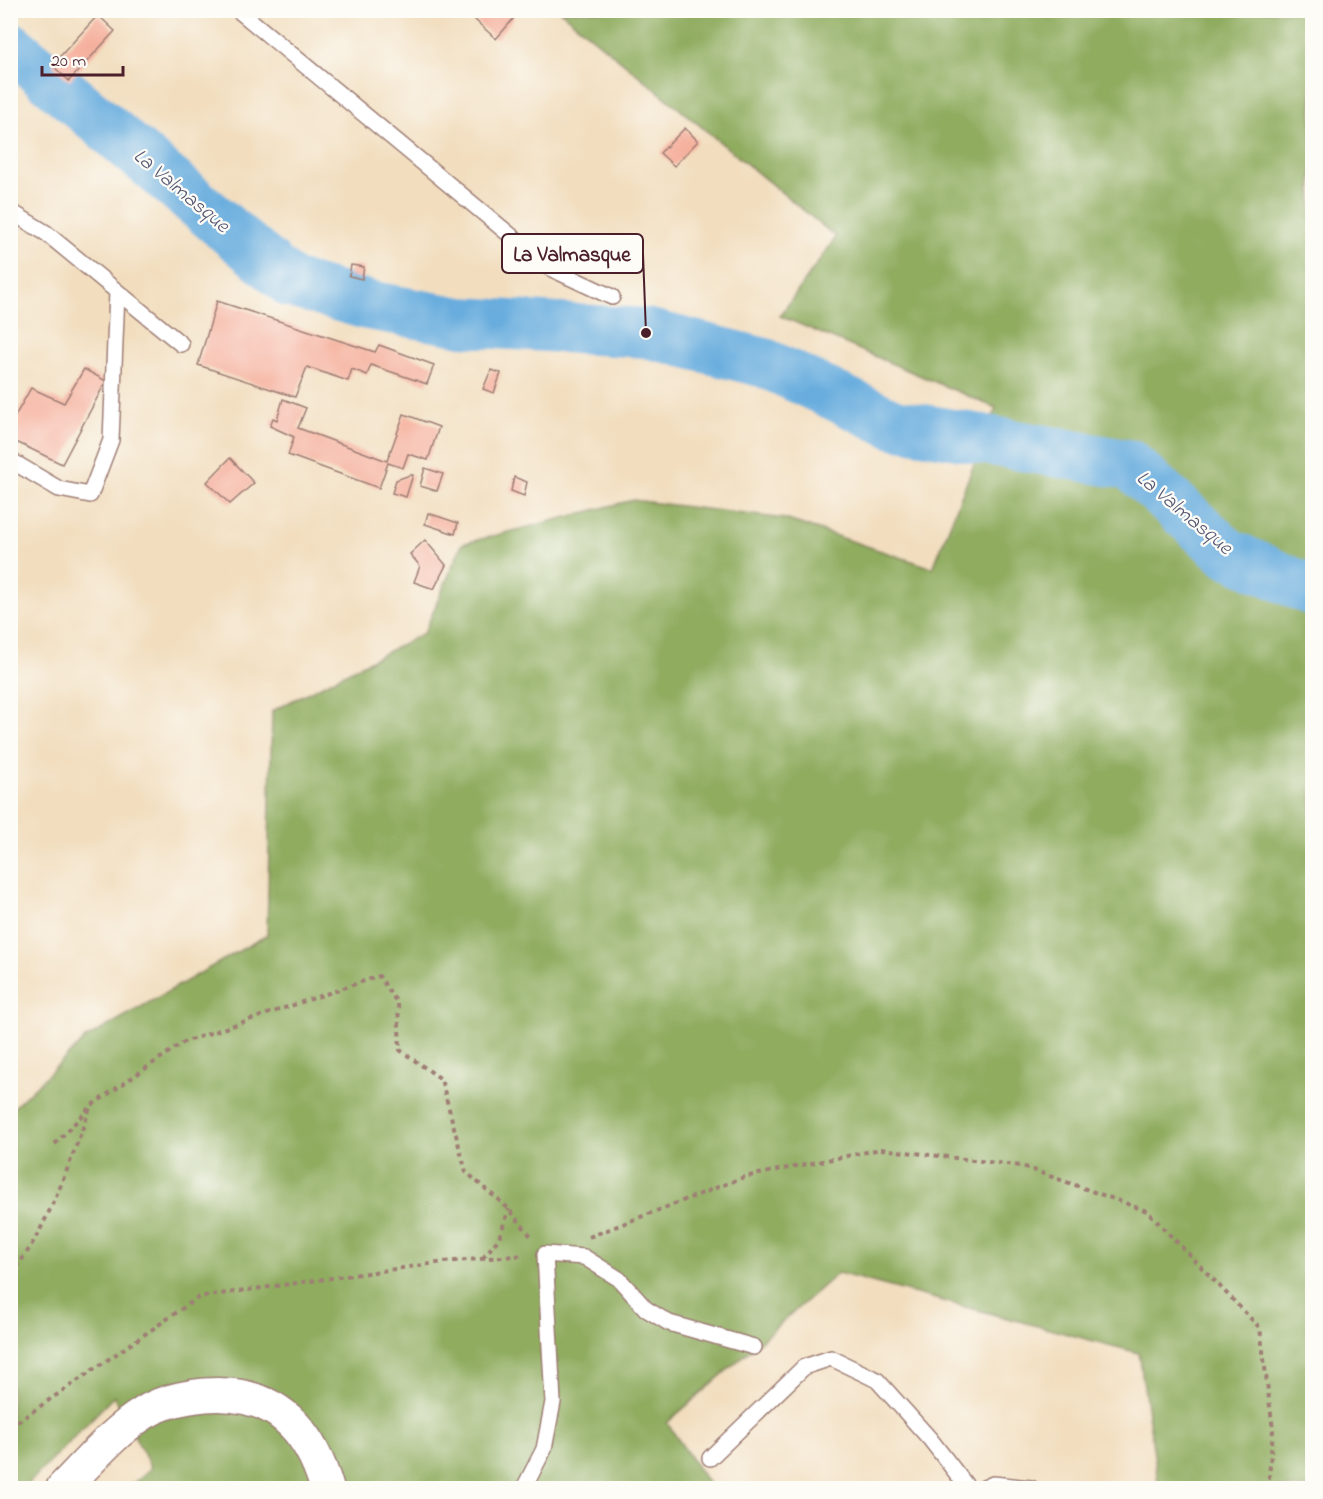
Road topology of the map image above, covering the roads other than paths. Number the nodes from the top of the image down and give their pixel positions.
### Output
1 (238, 10) edge
2 (10, 211) edge
3 (117, 292) junction
4 (612, 297) dead end
5 (182, 344) dead end
6 (10, 460) edge
7 (754, 1347) dead end
8 (710, 1458) dead end
9 (63, 1488) edge
10 (327, 1488) edge
11 (524, 1488) edge
12 (968, 1488) edge
13 (984, 1488) edge
14 (1030, 1488) edge

1 - 4 lane
2 - 3 lane
3 - 5 lane
3 - 6 lane
7 - 11 lane
8 - 12 lane
9 - 10 street
13 - 14 lane

